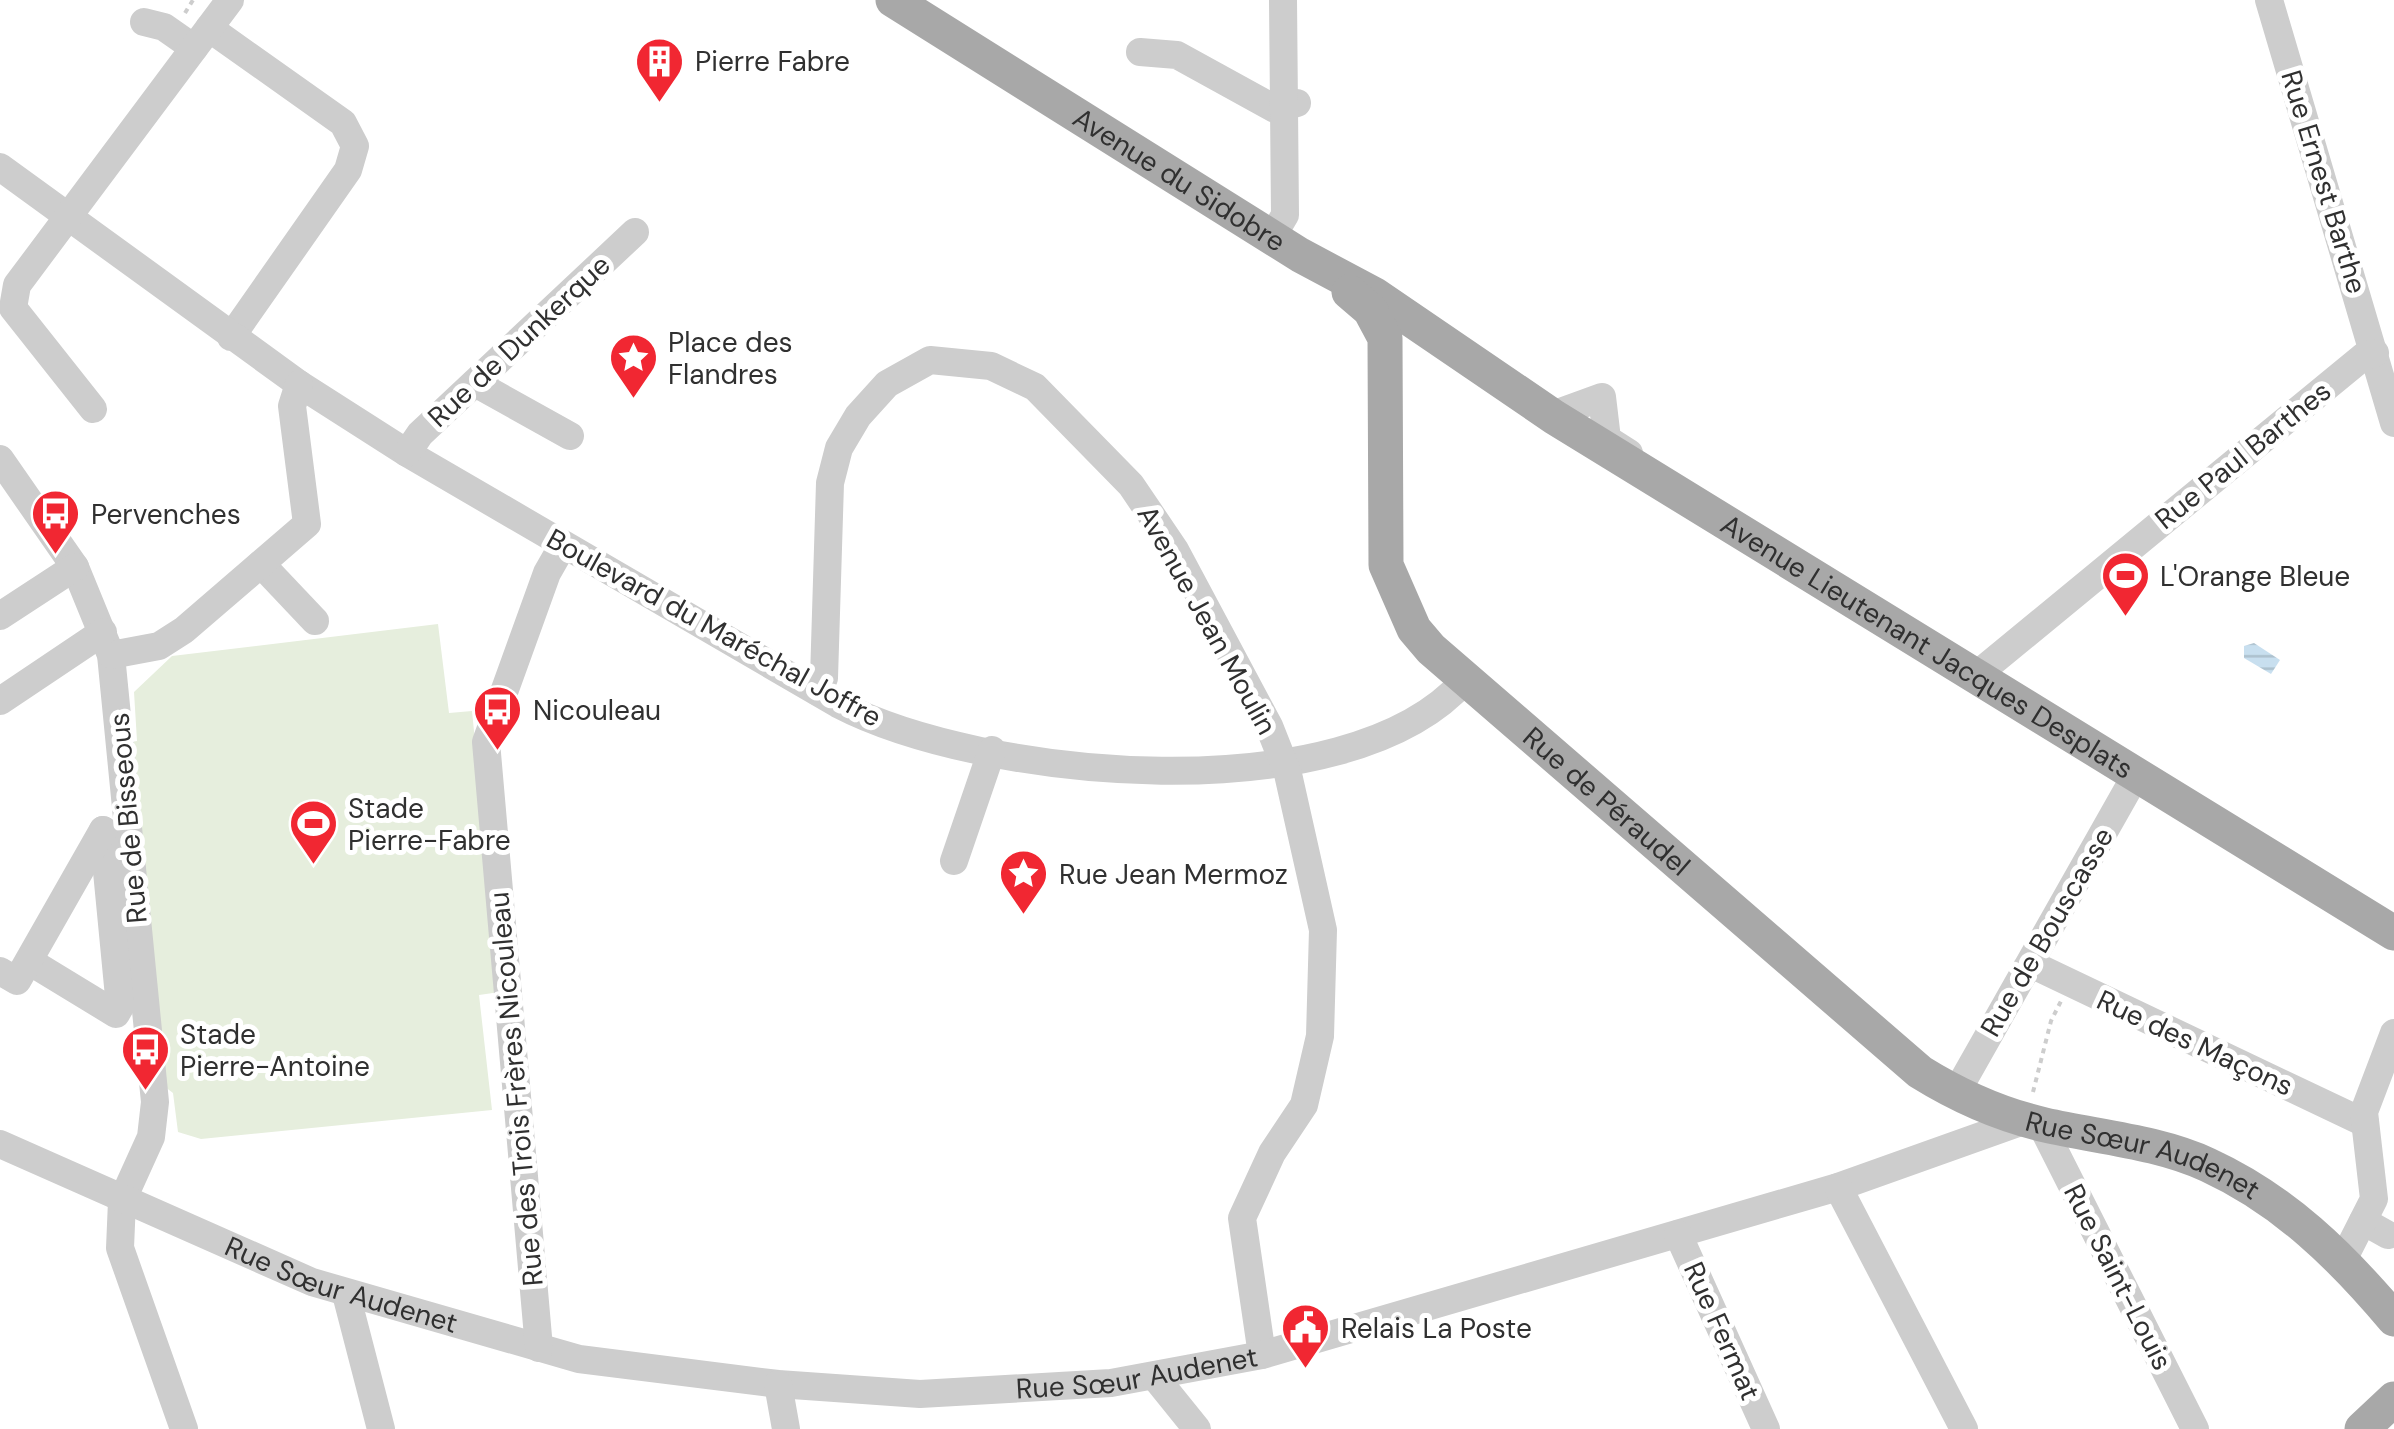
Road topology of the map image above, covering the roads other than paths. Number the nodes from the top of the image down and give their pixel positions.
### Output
1 (230, 0) edge
2 (892, 0) edge
3 (2268, 0) edge
4 (1288, 11) edge
5 (144, 22) dead end
6 (202, 38) junction
7 (1140, 52) dead end
8 (1293, 105) junction
9 (0, 168) edge
10 (68, 218) junction
11 (634, 232) dead end
12 (1286, 246) junction
13 (231, 336) junction
14 (2375, 352) junction
15 (1464, 358) junction
16 (1387, 363) junction
17 (474, 383) junction
18 (299, 384) junction
19 (93, 408) dead end
20 (2394, 422) edge
21 (570, 436) dead end
22 (407, 453) junction
23 (0, 459) edge
24 (564, 545) junction
25 (261, 564) junction
26 (75, 566) junction
27 (0, 616) edge
28 (315, 621) dead end
29 (107, 643) junction
30 (1974, 677) junction
31 (1465, 680) junction
32 (818, 692) junction
33 (0, 701) edge
34 (992, 750) junction
35 (1283, 764) junction
36 (2143, 778) junction
37 (116, 829) junction
38 (954, 861) dead end
39 (2394, 933) edge
40 (29, 961) junction
41 (2026, 969) junction
42 (0, 971) edge
43 (2394, 1034) edge
44 (1956, 1093) junction
45 (2034, 1122) junction
46 (2376, 1131) edge
47 (0, 1144) edge
48 (1838, 1187) junction
49 (122, 1201) junction
50 (1678, 1234) junction
51 (2343, 1260) junction
52 (346, 1294) junction
53 (2394, 1319) edge
54 (539, 1348) junction
55 (1262, 1355) junction
56 (1192, 1370) junction
57 (1155, 1377) junction
58 (778, 1384) junction
59 (2394, 1399) edge
60 (1191, 1421) edge
61 (184, 1429) edge
62 (381, 1429) edge
63 (786, 1429) edge
64 (1766, 1429) edge
65 (1964, 1429) edge
66 (2195, 1429) edge
67 (2362, 1429) edge

1 - 6 street
2 - 12 main road, Avenue du Sidobre
3 - 14 street, Rue Ernest Barthe
4 - 8 street
5 - 6 street
6 - 10 street
6 - 13 street
7 - 8 street
8 - 12 street
9 - 10 street, Boulevard du Maréchal Joffre
10 - 13 street, Boulevard du Maréchal Joffre
10 - 19 street
11 - 17 street, Rue de Dunkerque
12 - 15 main road, Avenue du Sidobre
12 - 16 main road, Rue de Péraudel
13 - 18 street, Boulevard du Maréchal Joffre
14 - 20 street, Rue Ernest Barthe
14 - 30 street, Rue Paul Barthes
15 - 16 main road
15 - 30 main road, Avenue Lieutenant Jacques Desplats
16 - 31 main road, Rue de Péraudel
17 - 21 street
17 - 22 street, Rue de Dunkerque
18 - 22 street, Boulevard du Maréchal Joffre
18 - 25 street
22 - 24 street, Boulevard du Maréchal Joffre
23 - 26 street, Rue de Bisseous
24 - 32 street, Boulevard du Maréchal Joffre
24 - 54 street, Rue des Trois Frères Nicouleau
25 - 28 street
25 - 29 street
26 - 27 street
26 - 29 street, Rue de Bisseous
29 - 33 street
29 - 37 street, Rue de Bisseous
30 - 36 main road, Avenue Lieutenant Jacques Desplats
31 - 35 street, Boulevard du Maréchal Joffre
31 - 44 main road, Rue de Péraudel
32 - 34 street, Boulevard du Maréchal Joffre
32 - 35 street, Avenue Jean Moulin
34 - 35 street, Boulevard du Maréchal Joffre
34 - 38 street
35 - 55 street, Avenue Jean Moulin
36 - 39 main road, Avenue Lieutenant Jacques Desplats
36 - 41 street, Rue de Bouscasse
37 - 40 street
37 - 40 street
37 - 49 street, Rue de Bisseous
40 - 42 street
41 - 44 street, Rue de Bouscasse
41 - 46 street, Rue des Maçons
43 - 46 street
44 - 45 main road, Rue de Péraudel
45 - 48 street, Rue Sœur Audenet
45 - 51 main road, Rue Sœur Audenet
45 - 66 street, Rue Saint-Louis
46 - 51 street
47 - 49 street, Rue Sœur Audenet
48 - 50 street, Rue Sœur Audenet
48 - 65 street
49 - 52 street, Rue Sœur Audenet
49 - 61 street
50 - 55 street, Rue Sœur Audenet
50 - 64 street, Rue Fermat
51 - 53 main road, Rue Sœur Audenet
52 - 54 street, Rue Sœur Audenet
52 - 62 street
54 - 58 street, Rue Sœur Audenet
55 - 56 street, Rue Sœur Audenet
56 - 57 street, Rue Sœur Audenet
56 - 60 street
57 - 58 street, Rue Sœur Audenet
57 - 60 street
58 - 63 street
59 - 67 main road

